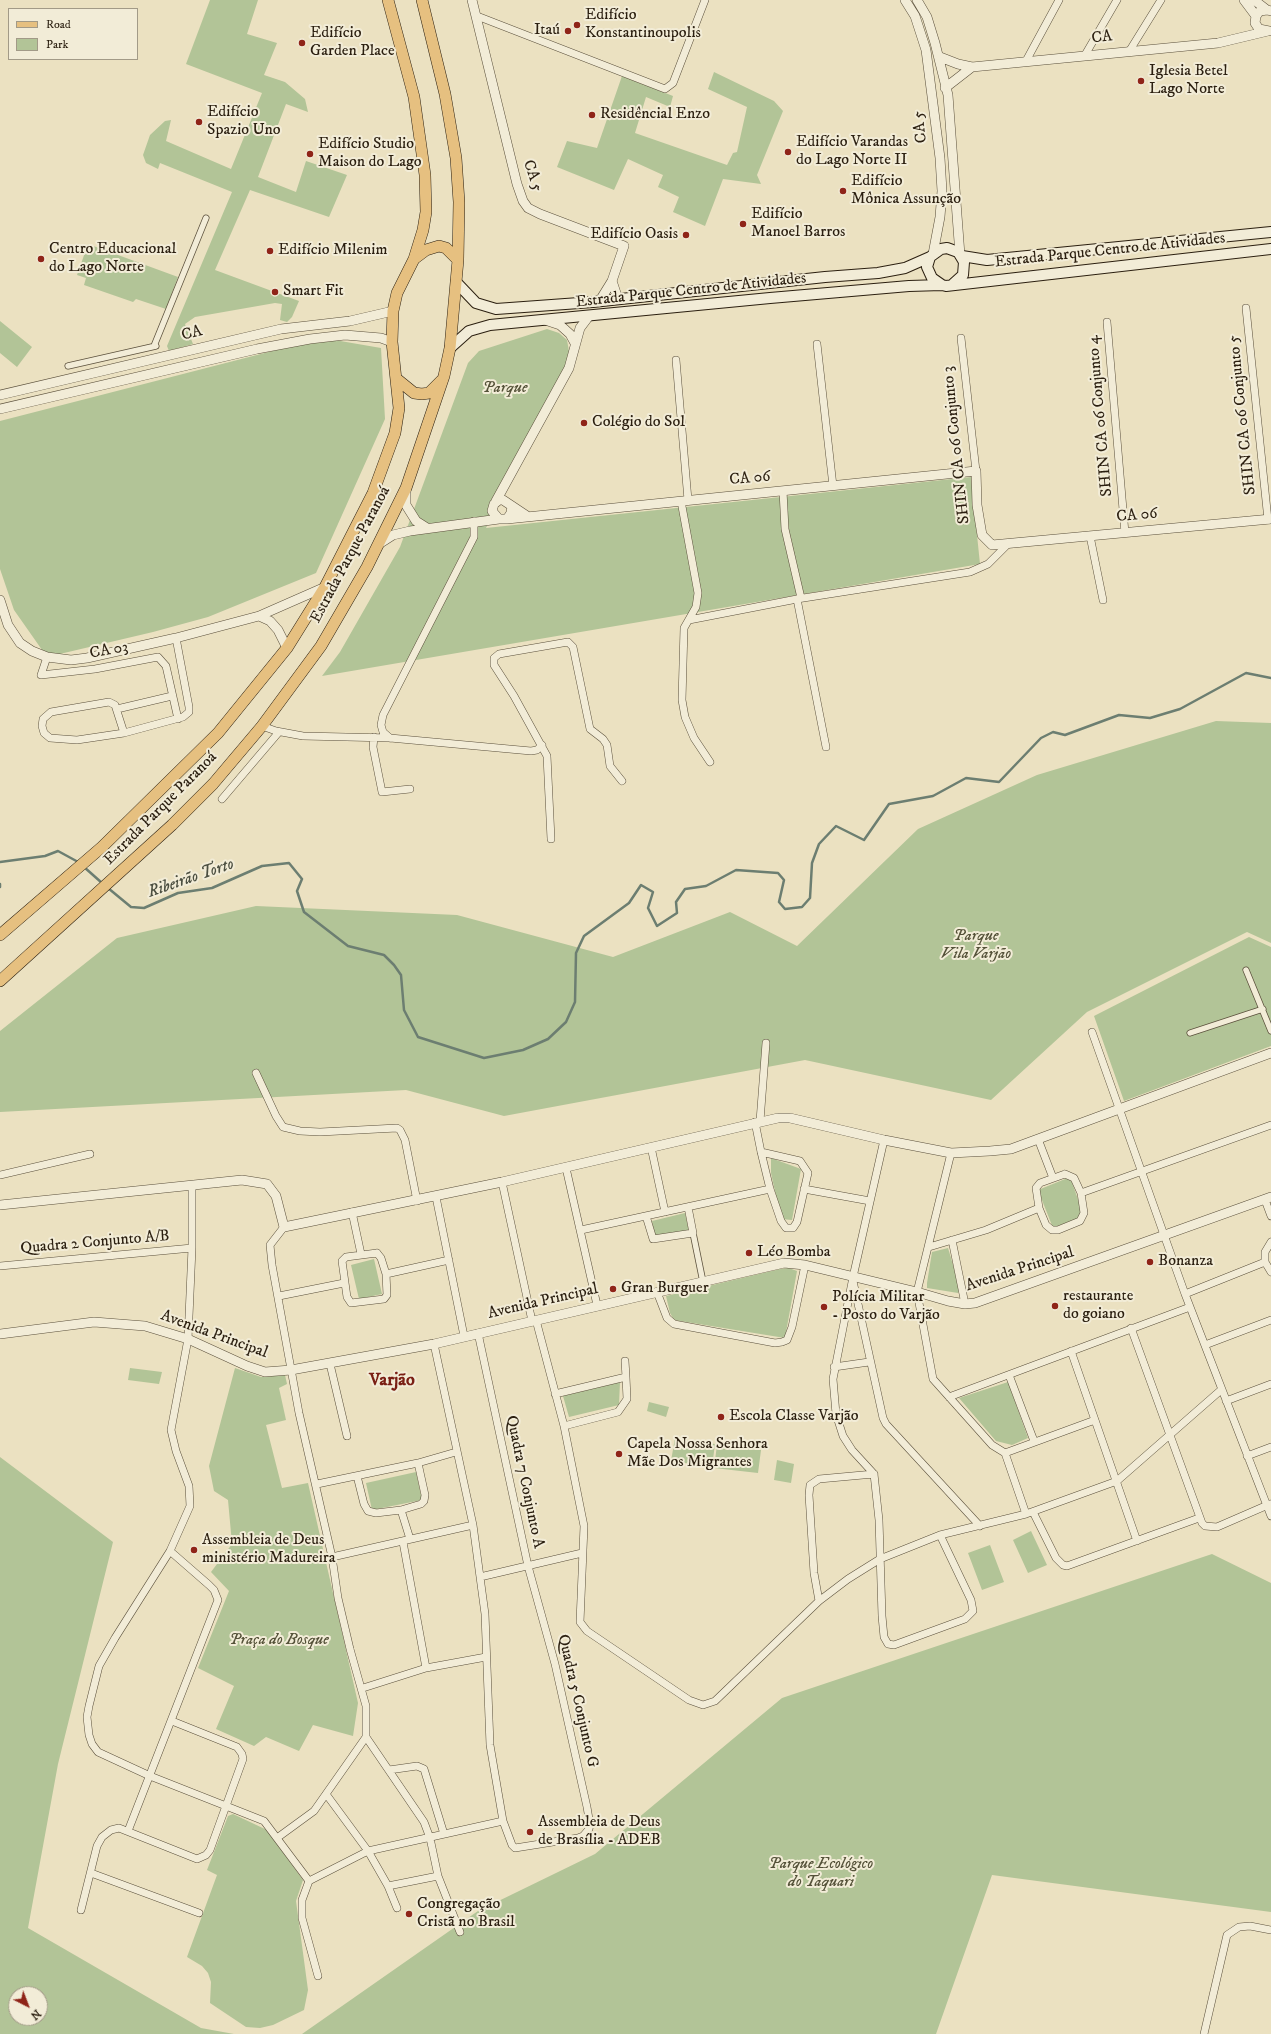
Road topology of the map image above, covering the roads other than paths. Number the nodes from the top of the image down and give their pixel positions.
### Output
1 (388, 0) edge
2 (422, 0) edge
3 (472, 0) edge
4 (705, 0) edge
5 (906, 0) edge
6 (917, 0) edge
7 (1060, 0) edge
8 (1117, 0) edge
9 (1161, 0) edge
10 (1244, 0) edge
11 (1254, 0) edge
12 (1269, 10) edge
13 (477, 16) junction
14 (1256, 20) junction
15 (1270, 31) edge
16 (1236, 40) junction
17 (1130, 50) junction
18 (1085, 55) junction
19 (940, 57) junction
20 (1026, 61) junction
21 (972, 67) junction
22 (945, 88) junction
23 (206, 218) dead end
24 (1271, 232) edge
25 (1271, 249) edge
26 (932, 256) junction
27 (961, 256) junction
28 (414, 259) junction
29 (458, 260) junction
30 (612, 281) junction
31 (456, 282) junction
32 (953, 284) junction
33 (942, 285) junction
34 (618, 299) junction
35 (599, 302) junction
36 (1246, 308) dead end
37 (393, 311) junction
38 (589, 316) junction
39 (545, 320) junction
40 (1107, 322) dead end
41 (961, 338) dead end
42 (392, 342) junction
43 (575, 343) junction
44 (817, 344) dead end
45 (450, 348) junction
46 (676, 360) dead end
47 (68, 366) dead end
48 (444, 376) junction
49 (398, 380) junction
50 (0, 395) edge
51 (0, 409) edge
52 (976, 470) junction
53 (509, 480) junction
54 (833, 486) junction
55 (406, 488) junction
56 (783, 491) junction
57 (684, 500) junction
58 (496, 502) junction
59 (511, 504) junction
60 (527, 516) junction
61 (503, 519) junction
62 (1269, 519) edge
63 (474, 521) junction
64 (427, 528) junction
65 (1125, 532) junction
66 (1090, 536) junction
67 (379, 544) junction
68 (992, 545) joint
69 (1007, 545) junction
70 (325, 587) junction
71 (799, 598) junction
72 (0, 600) edge
73 (1103, 600) dead end
74 (259, 616) junction
75 (689, 620) junction
76 (176, 638) junction
77 (287, 648) junction
78 (47, 657) junction
79 (172, 696) junction
80 (117, 709) junction
81 (178, 719) junction
82 (262, 726) junction
83 (279, 732) junction
84 (124, 733) junction
85 (374, 737) junction
86 (390, 738) junction
87 (542, 745) junction
88 (826, 747) dead end
89 (710, 762) dead end
90 (622, 781) dead end
91 (410, 789) dead end
92 (222, 799) dead end
93 (551, 839) dead end
94 (0, 935) edge
95 (1246, 970) dead end
96 (0, 982) edge
97 (1263, 1009) junction
98 (1271, 1031) edge
99 (1092, 1032) dead end
100 (1190, 1033) dead end
101 (766, 1043) dead end
102 (1271, 1053) edge
103 (256, 1073) dead end
104 (1120, 1109) junction
105 (755, 1122) junction
106 (1271, 1125) edge
107 (1038, 1139) junction
108 (884, 1140) junction
109 (651, 1147) junction
110 (761, 1152) junction
111 (951, 1153) junction
112 (90, 1154) dead end
113 (566, 1168) junction
114 (1142, 1172) junction
115 (0, 1175) edge
116 (1053, 1178) junction
117 (502, 1182) junction
118 (192, 1185) junction
119 (770, 1189) junction
120 (804, 1189) junction
121 (1081, 1193) junction
122 (436, 1197) junction
123 (1268, 1198) edge
124 (417, 1201) junction
125 (870, 1201) junction
126 (0, 1205) edge
127 (688, 1207) junction
128 (1039, 1208) junction
129 (352, 1212) junction
130 (665, 1212) junction
131 (646, 1216) junction
132 (1271, 1216) edge
133 (284, 1227) junction
134 (581, 1230) junction
135 (693, 1233) junction
136 (1165, 1236) junction
137 (952, 1240) junction
138 (1271, 1242) edge
139 (929, 1247) junction
140 (192, 1248) junction
141 (361, 1254) junction
142 (449, 1260) junction
143 (1265, 1262) junction
144 (805, 1265) junction
145 (0, 1266) edge
146 (1271, 1272) edge
147 (386, 1274) junction
148 (853, 1277) junction
149 (703, 1282) junction
150 (344, 1284) junction
151 (657, 1292) junction
152 (917, 1292) junction
153 (1185, 1294) junction
154 (279, 1296) junction
155 (964, 1304) junction
156 (597, 1305) junction
157 (1190, 1307) junction
158 (1271, 1320) edge
159 (534, 1321) junction
160 (1131, 1328) junction
161 (478, 1333) junction
162 (0, 1334) edge
163 (464, 1336) junction
164 (188, 1339) junction
165 (434, 1344) junction
166 (1205, 1345) junction
167 (1071, 1351) junction
168 (626, 1361) dead end
169 (869, 1362) junction
170 (330, 1364) junction
171 (834, 1367) junction
172 (291, 1370) junction
173 (1009, 1375) junction
174 (626, 1376) junction
175 (1271, 1384) edge
176 (1221, 1390) junction
177 (555, 1394) junction
178 (949, 1397) junction
179 (1226, 1401) junction
180 (1095, 1420) junction
181 (564, 1426) junction
182 (1170, 1435) junction
183 (347, 1436) dead end
184 (1034, 1441) junction
185 (1271, 1447) edge
186 (456, 1452) junction
187 (1004, 1453) junction
188 (1247, 1456) junction
189 (418, 1463) junction
190 (874, 1474) junction
191 (357, 1476) junction
192 (1117, 1481) junction
193 (317, 1484) junction
194 (1269, 1505) edge
195 (401, 1510) junction
196 (1030, 1513) junction
197 (1271, 1516) edge
198 (1199, 1518) junction
199 (473, 1525) junction
200 (980, 1526) junction
201 (940, 1536) junction
202 (407, 1540) junction
203 (1137, 1541) junction
204 (170, 1551) junction
205 (582, 1553) junction
206 (332, 1556) junction
207 (880, 1559) junction
208 (528, 1566) junction
209 (480, 1577) junction
210 (819, 1601) junction
211 (486, 1657) junction
212 (426, 1668) junction
213 (363, 1688) junction
214 (172, 1721) junction
215 (366, 1737) junction
216 (389, 1770) junction
217 (150, 1776) junction
218 (326, 1794) junction
219 (226, 1805) junction
220 (503, 1821) junction
221 (128, 1831) junction
222 (444, 1834) junction
223 (277, 1838) junction
224 (430, 1838) junction
225 (368, 1851) junction
226 (91, 1873) junction
227 (438, 1876) junction
228 (309, 1881) junction
229 (388, 1886) junction
230 (397, 1908) dead end
231 (81, 1910) dead end
232 (199, 1913) dead end
233 (1271, 1930) edge
234 (460, 1932) dead end
235 (318, 1976) dead end
236 (1204, 2034) edge

1 - 28 main road, Estrada Parque Paranoá
2 - 29 main road, Estrada Parque Paranoá
3 - 13 street, CA 5
4 - 13 street
5 - 26 street, CA 5
6 - 19 street
7 - 20 street
8 - 18 street
9 - 17 street
10 - 14 street
11 - 12 street
12 - 14 street
13 - 30 street, CA 5
14 - 15 street
14 - 16 street
15 - 16 street, CA
16 - 17 street, CA
17 - 18 street, CA
18 - 20 street, CA
19 - 21 street, CA
19 - 22 street
20 - 21 street, CA
21 - 22 street
22 - 27 street
23 - 47 street
24 - 27 main road, Estrada Parque Centro de Atividades
25 - 32 main road, Estrada Parque Centro de Atividades
26 - 27 main road
26 - 33 main road
26 - 34 main road, Estrada Parque Centro de Atividades
27 - 32 main road
28 - 29 main road
28 - 37 main road, Estrada Parque Paranoá
29 - 31 main road, Estrada Parque Paranoá
30 - 34 street
30 - 35 street, CA 5
31 - 35 main road, Estrada Parque Centro de Atividades
31 - 45 main road, Estrada Parque Paranoá
32 - 33 main road
33 - 38 main road, Estrada Parque Centro de Atividades
34 - 35 main road, Estrada Parque Centro de Atividades
36 - 62 street, SHIN CA 06 Conjunto 5
37 - 42 main road, Estrada Parque Paranoá
37 - 50 street, CA
38 - 39 main road, Estrada Parque Centro de Atividades
38 - 43 street
39 - 43 street
39 - 45 main road, Estrada Parque Centro de Atividades
40 - 65 street, SHIN CA 06 Conjunto 4
41 - 52 street, SHIN CA 06 Conjunto 3
42 - 49 main road, Estrada Parque Paranoá
42 - 51 street, CA
43 - 53 street
44 - 54 street
45 - 48 main road, Estrada Parque Paranoá
46 - 57 street
48 - 49 main road
48 - 55 main road, Estrada Parque Paranoá
49 - 70 main road, Estrada Parque Paranoá
52 - 54 street, CA 06
52 - 68 street, SHIN CA 06 Conjunto 3
53 - 58 street
53 - 59 street
54 - 56 street, CA 06
55 - 64 street
55 - 67 main road, Estrada Parque Paranoá
56 - 57 street, CA 06
56 - 71 street
57 - 60 street, CA 06
57 - 75 street
58 - 59 street
58 - 61 street
59 - 60 street
59 - 61 street
60 - 61 street, CA 06
61 - 63 street, CA 06
62 - 65 street, CA 06
63 - 64 street, CA 06
63 - 86 street
64 - 67 street, CA 06
65 - 66 street, CA 06
66 - 69 street, CA 06
66 - 73 street
67 - 82 main road, Estrada Parque Paranoá
68 - 69 street, CA 06
69 - 71 street
70 - 74 street, CA 03
70 - 77 main road, Estrada Parque Paranoá
71 - 75 street
71 - 88 street
72 - 78 street, CA 03
74 - 76 street, CA 03
74 - 77 street
75 - 89 street
76 - 78 street, CA 03
76 - 81 street
77 - 94 main road, Estrada Parque Paranoá
78 - 79 street, CA 03
79 - 80 street
79 - 81 street, CA 03
80 - 84 street
80 - 84 street
81 - 84 street
82 - 83 street
82 - 96 main road, Estrada Parque Paranoá
83 - 85 street
83 - 92 street
85 - 86 street
85 - 91 street
86 - 87 street
87 - 90 street
87 - 93 street
95 - 97 street
97 - 98 street
97 - 100 street
99 - 104 street
101 - 105 street
102 - 104 street
103 - 124 street
104 - 107 street
104 - 114 street
105 - 108 street
105 - 109 street
105 - 110 street
106 - 114 street
107 - 111 street
107 - 116 street
108 - 111 street
108 - 125 street
109 - 113 street
109 - 130 street
110 - 119 street
110 - 120 street
111 - 139 street
112 - 115 street
113 - 117 street
113 - 134 street
114 - 121 street
114 - 136 street
116 - 121 street
116 - 128 street
117 - 122 street
117 - 159 street
118 - 126 street
118 - 133 street
118 - 140 street
119 - 120 street
119 - 127 street
120 - 125 street
121 - 128 street
122 - 124 street
122 - 142 street
123 - 132 street
123 - 136 street, Avenida Principal
124 - 129 street
125 - 148 street
127 - 130 street
127 - 135 street
128 - 137 street
129 - 133 street
129 - 141 street
130 - 131 street
131 - 134 street
131 - 135 street
133 - 154 street
134 - 156 street
135 - 149 street
136 - 153 street
136 - 155 street, Avenida Principal
137 - 139 street
137 - 155 street
138 - 143 street
139 - 152 street
140 - 145 street, Quadra 2 Conjunto A/B
140 - 164 street
141 - 147 street
141 - 150 street
142 - 147 street
142 - 163 street
143 - 146 street
143 - 153 street
144 - 148 street, Avenida Principal
144 - 149 street, Avenida Principal
144 - 151 street
147 - 150 street
148 - 152 street, Avenida Principal
148 - 169 street
148 - 171 street
149 - 151 street, Avenida Principal
150 - 154 street
151 - 156 street, Avenida Principal
152 - 155 street, Avenida Principal
152 - 178 street
153 - 157 street
154 - 172 street
156 - 159 street, Avenida Principal
157 - 160 street
157 - 166 street
158 - 166 street
159 - 161 street, Avenida Principal
159 - 177 street
160 - 167 street
160 - 182 street
161 - 163 street, Avenida Principal
161 - 208 street, Quadra 7 Conjunto A
162 - 164 street, Avenida Principal
163 - 165 street, Avenida Principal
164 - 172 street, Avenida Principal
164 - 204 street
165 - 170 street, Avenida Principal
165 - 186 street
166 - 176 street
167 - 173 street
167 - 180 street
168 - 174 street
169 - 171 street
169 - 200 street
170 - 172 street, Avenida Principal
170 - 183 street
171 - 190 street
172 - 193 street
173 - 178 street
173 - 184 street
174 - 177 street
174 - 181 street
175 - 179 street
176 - 179 street
176 - 182 street
177 - 181 street
178 - 187 street
179 - 188 street
180 - 184 street
180 - 192 street
181 - 205 street
182 - 192 street
182 - 198 street
184 - 187 street
185 - 188 street
186 - 189 street
186 - 199 street
187 - 196 street
188 - 194 street
189 - 191 street
189 - 195 street
190 - 207 street
190 - 210 street
191 - 193 street
191 - 195 street
192 - 196 street
192 - 203 street
193 - 206 street
194 - 197 street
194 - 198 street
195 - 202 street
196 - 200 street
196 - 203 street
198 - 203 street
199 - 202 street
199 - 209 street
200 - 201 street
201 - 207 street
201 - 207 street
202 - 206 street
202 - 212 street
204 - 214 street
204 - 217 street
205 - 208 street, Quadra 7 Conjunto A
205 - 210 street
206 - 213 street
207 - 210 street
208 - 209 street
208 - 220 street, Quadra 5 Conjunto G
209 - 211 street
211 - 212 street
211 - 220 street
212 - 213 street
213 - 215 street
214 - 217 street
214 - 219 street
215 - 216 street
215 - 218 street
216 - 222 street
216 - 224 street
217 - 219 street
217 - 221 street
218 - 223 street
218 - 225 street
219 - 221 street
219 - 223 street
220 - 222 street
221 - 226 street
222 - 224 street
223 - 228 street
224 - 225 street
224 - 227 street
225 - 228 street
225 - 229 street
226 - 231 street
226 - 232 street
227 - 229 street
227 - 234 street
228 - 235 street
229 - 230 street
233 - 236 street

